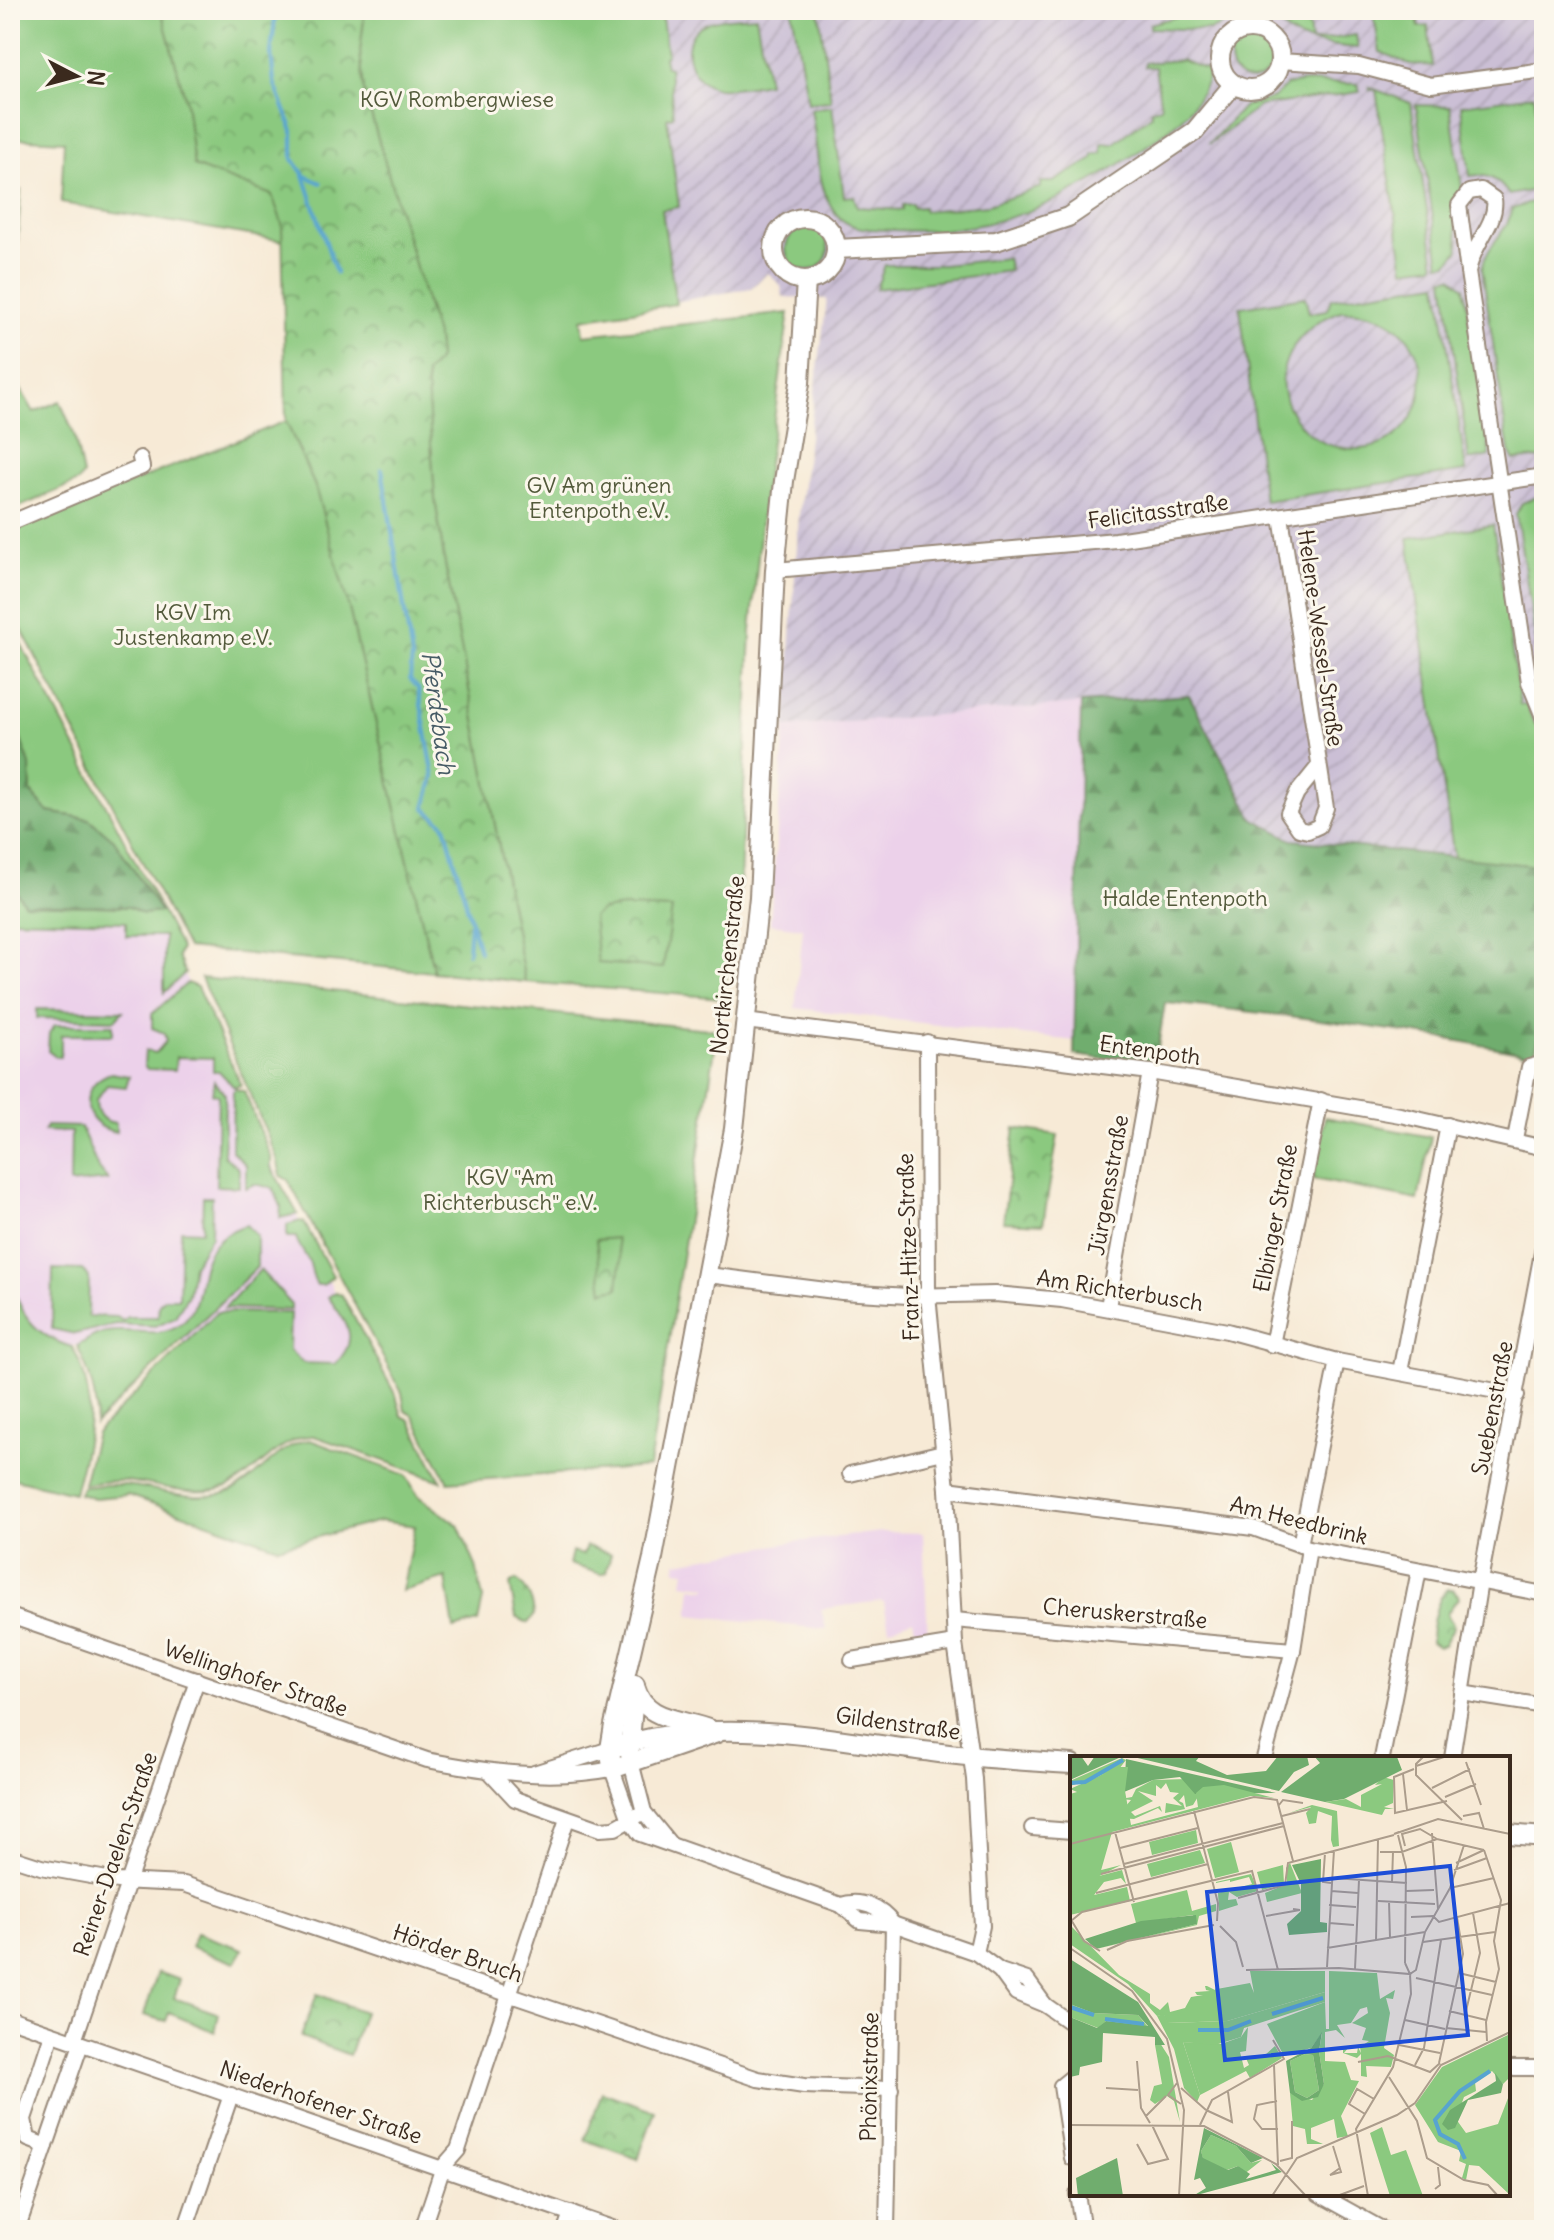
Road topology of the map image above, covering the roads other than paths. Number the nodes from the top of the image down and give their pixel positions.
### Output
1 (1246, 19) edge
2 (1280, 61) junction
3 (1544, 70) edge
4 (1233, 85) junction
5 (836, 249) junction
6 (1468, 272) junction
7 (806, 280) junction
8 (140, 458) dead end
9 (1544, 476) edge
10 (1499, 483) junction
11 (1281, 516) junction
12 (10, 523) edge
13 (775, 570) junction
14 (1544, 719) edge
15 (1318, 767) dead end
16 (745, 1021) junction
17 (927, 1042) junction
18 (1544, 1063) edge
19 (1150, 1072) junction
20 (1321, 1100) junction
21 (1448, 1125) junction
22 (1515, 1139) junction
23 (1544, 1148) edge
24 (1544, 1242) edge
25 (708, 1275) junction
26 (928, 1295) junction
27 (1108, 1307) junction
28 (1272, 1345) junction
29 (1337, 1361) junction
30 (1400, 1372) junction
31 (1517, 1395) junction
32 (943, 1452) junction
33 (850, 1474) dead end
34 (947, 1489) junction
35 (1304, 1546) junction
36 (1419, 1570) junction
37 (1480, 1581) junction
38 (1544, 1594) edge
39 (10, 1616) edge
40 (954, 1620) junction
41 (955, 1643) junction
42 (635, 1648) junction
43 (1293, 1650) junction
44 (852, 1660) dead end
45 (197, 1680) junction
46 (635, 1685) junction
47 (1462, 1693) junction
48 (1544, 1706) edge
49 (717, 1733) junction
50 (619, 1746) junction
51 (1265, 1756) edge
52 (1382, 1756) edge
53 (1452, 1756) edge
54 (972, 1757) junction
55 (631, 1762) junction
56 (1070, 1764) edge
57 (612, 1769) junction
58 (490, 1772) junction
59 (532, 1774) junction
60 (644, 1812) junction
61 (567, 1819) junction
62 (630, 1820) junction
63 (1032, 1828) dead end
64 (1070, 1831) edge
65 (1510, 1834) edge
66 (1544, 1837) edge
67 (673, 1847) junction
68 (10, 1857) edge
69 (129, 1882) junction
70 (893, 1924) junction
71 (976, 1953) junction
72 (509, 1993) junction
73 (10, 2019) edge
74 (1070, 2023) edge
75 (52, 2034) junction
76 (78, 2043) junction
77 (1510, 2068) edge
78 (1544, 2068) edge
79 (1070, 2079) edge
80 (891, 2089) junction
81 (231, 2095) junction
82 (1070, 2145) edge
83 (46, 2146) junction
84 (443, 2167) junction
85 (1077, 2196) edge
86 (1321, 2196) edge
87 (571, 2213) junction
88 (1353, 2223) edge
89 (17, 2230) edge
90 (185, 2230) edge
91 (422, 2230) edge
92 (565, 2230) edge
93 (618, 2230) edge
94 (887, 2230) edge
95 (1083, 2230) edge
96 (1384, 2230) edge

1 - 2 main road
1 - 4 main road
2 - 3 street
2 - 4 main road
4 - 5 main road
5 - 7 main road
5 - 7 main road
6 - 6 street
6 - 10 street
7 - 13 main road, Nortkirchenstraße
8 - 12 street
9 - 10 street, Felicitasstraße
10 - 11 street, Felicitasstraße
10 - 14 street
11 - 13 street, Felicitasstraße
11 - 15 street, Helene-Wessel-Straße
13 - 16 main road, Nortkirchenstraße
16 - 17 street, Entenpoth
16 - 25 main road, Nortkirchenstraße
17 - 19 street, Entenpoth
17 - 26 street, Franz-Hitze-Straße
18 - 22 street
19 - 20 street, Entenpoth
19 - 27 street, Jürgensstraße
20 - 21 street, Entenpoth
20 - 28 street, Elbinger Straße
21 - 22 street, Entenpoth
21 - 30 street
22 - 23 street, Entenpoth
24 - 31 street, Suebenstraße
25 - 26 street, Am Richterbusch
25 - 42 main road, Nortkirchenstraße
26 - 27 street, Am Richterbusch
26 - 32 street, Franz-Hitze-Straße
27 - 28 street, Am Richterbusch
28 - 29 street, Am Richterbusch
29 - 30 street, Am Richterbusch
29 - 35 street
30 - 31 street, Am Richterbusch
31 - 37 street, Suebenstraße
32 - 33 street
32 - 34 street, Franz-Hitze-Straße
34 - 35 street, Am Heedbrink
34 - 40 street, Franz-Hitze-Straße
35 - 36 street, Am Heedbrink
35 - 43 street
36 - 37 street, Am Heedbrink
36 - 52 street
37 - 38 street, Am Heedbrink
37 - 47 street, Suebenstraße
39 - 45 street, Wellinghofer Straße
40 - 41 street, Franz-Hitze-Straße
40 - 43 street, Cheruskerstraße
41 - 44 street
41 - 54 street, Franz-Hitze-Straße
42 - 46 main road, Nortkirchenstraße
42 - 50 main road, Nortkirchenstraße
43 - 51 street
45 - 58 street, Wellinghofer Straße
45 - 69 street, Reiner-Daelen-Straße
46 - 49 main road, Gildenstraße
46 - 50 main road, Nortkirchenstraße
47 - 48 street
47 - 53 street, Suebenstraße
49 - 50 main road, Gildenstraße
49 - 54 main road, Gildenstraße
49 - 55 main road, Gildenstraße
50 - 55 main road, Nortkirchenstraße
50 - 57 main road, Nortkirchenstraße
50 - 59 street, Wellinghofer Straße
54 - 56 main road, Gildenstraße
54 - 71 street, Franz-Hitze-Straße
55 - 57 main road, Gildenstraße
55 - 60 street
57 - 59 street, Wellinghofer Straße
57 - 62 street
58 - 59 street, Wellinghofer Straße
58 - 61 street
60 - 62 street
60 - 67 street
61 - 62 street
61 - 72 street
62 - 67 street
63 - 64 street
65 - 66 main road
67 - 70 street
68 - 69 street, Hörder Bruch
69 - 72 street, Hörder Bruch
69 - 76 street, Reiner-Daelen-Straße
70 - 71 street
70 - 80 street, Phönixstraße
71 - 74 street
72 - 80 street, Hörder Bruch
72 - 84 street
73 - 75 street, Niederhofener Straße
75 - 76 street, Niederhofener Straße
75 - 83 street
76 - 81 street, Niederhofener Straße
76 - 83 street, Reiner-Daelen-Straße
77 - 78 street
79 - 82 street
80 - 94 street, Phönixstraße
81 - 84 street, Niederhofener Straße
81 - 90 street
83 - 89 street, Reiner-Daelen-Straße
84 - 87 street, Niederhofener Straße
84 - 91 street
85 - 95 street
86 - 88 street
87 - 92 street
87 - 93 street, Niederhofener Straße
88 - 96 street

